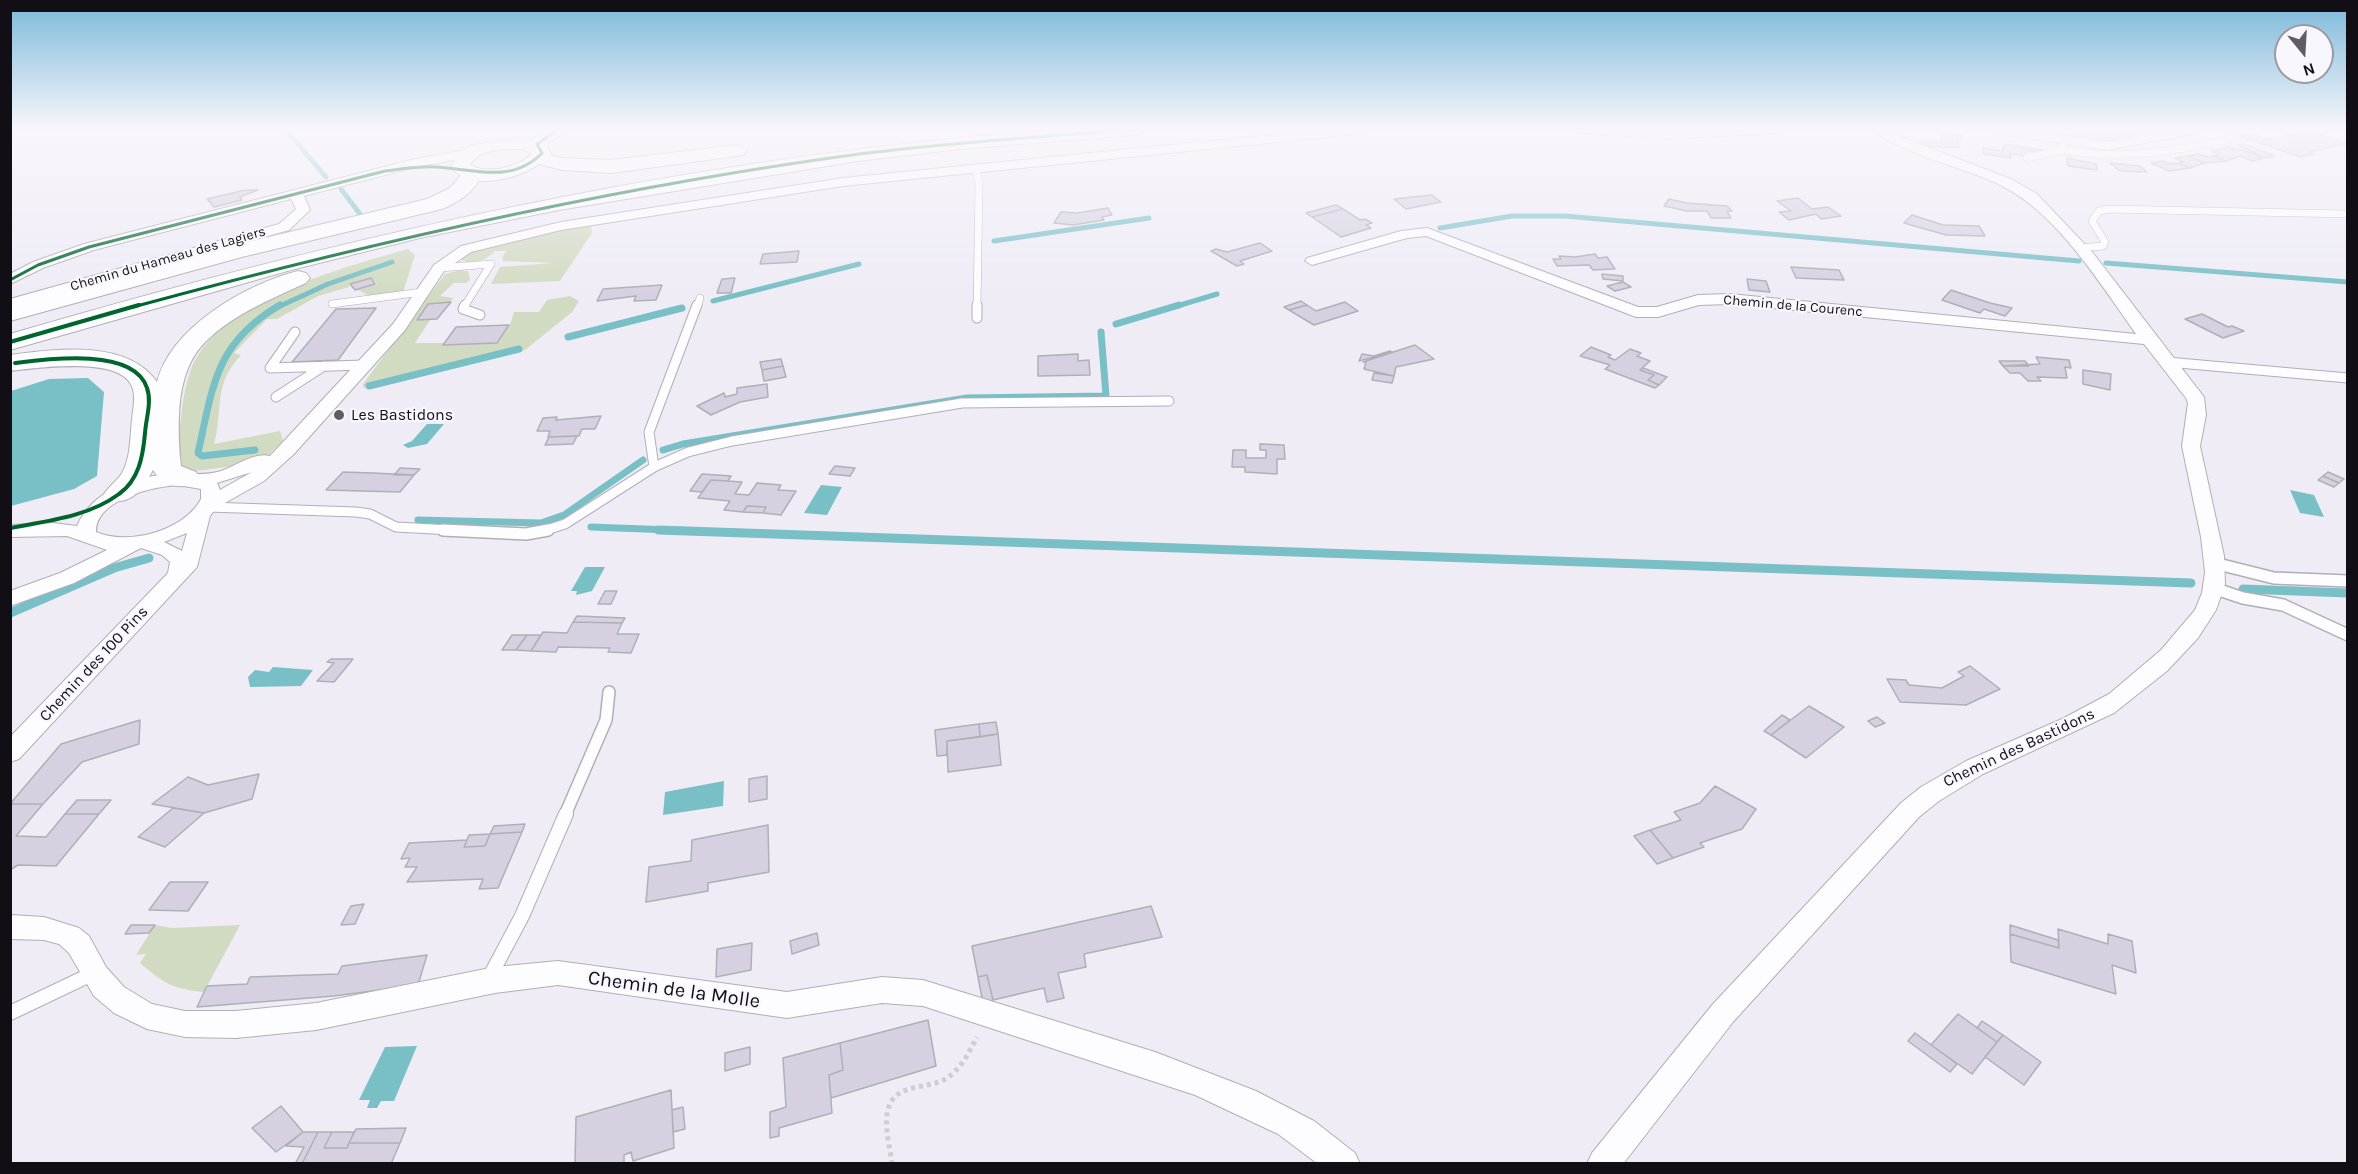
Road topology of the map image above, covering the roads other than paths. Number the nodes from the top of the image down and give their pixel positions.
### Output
1 (336, 184) edge
2 (468, 184) edge
3 (611, 184) edge
4 (672, 184) edge
5 (696, 184) edge
6 (824, 184) edge
7 (979, 184) edge
8 (2007, 184) edge
9 (296, 194) junction
10 (2348, 214) edge
11 (2080, 248) junction
12 (1312, 261) dead end
13 (439, 268) junction
14 (10, 280) edge
15 (422, 292) junction
16 (700, 298) dead end
17 (10, 304) edge
18 (332, 304) dead end
19 (10, 314) edge
20 (480, 315) dead end
21 (977, 318) dead end
22 (10, 329) edge
23 (295, 332) dead end
24 (2149, 340) junction
25 (10, 342) edge
26 (2167, 362) junction
27 (10, 363) edge
28 (364, 364) junction
29 (325, 366) junction
30 (2348, 378) edge
31 (276, 397) dead end
32 (1169, 402) dead end
33 (301, 434) junction
34 (654, 466) junction
35 (193, 479) junction
36 (110, 499) junction
37 (206, 508) junction
38 (10, 529) edge
39 (89, 538) junction
40 (140, 542) junction
41 (2214, 563) junction
42 (178, 574) junction
43 (2348, 581) edge
44 (2213, 588) junction
45 (10, 593) edge
46 (10, 599) edge
47 (2348, 634) edge
48 (609, 692) dead end
49 (10, 753) edge
50 (10, 927) edge
51 (94, 973) junction
52 (488, 980) junction
53 (10, 1013) edge
54 (1344, 1164) edge
55 (1603, 1164) edge

1 - 9 street
2 - 19 highway
3 - 22 highway
4 - 25 highway
5 - 35 highway
6 - 13 street
7 - 21 lane
8 - 11 street, Chemin des Bastidons
9 - 14 street
9 - 17 street, Chemin du Hameau des Lagiers
10 - 11 lane
11 - 24 street, Chemin des Bastidons
12 - 24 street, Chemin de la Courenc
13 - 15 street
13 - 20 lane
15 - 18 lane
15 - 28 street
16 - 34 lane
23 - 29 lane
24 - 26 street, Chemin des Bastidons
26 - 30 lane
26 - 41 street, Chemin des Bastidons
27 - 36 highway
28 - 29 lane
28 - 33 street
29 - 31 lane
32 - 34 lane
33 - 35 street
33 - 37 street
34 - 37 lane
35 - 36 street
35 - 37 street
36 - 38 street
36 - 39 street
37 - 40 street
37 - 42 street, Chemin des 100 Pins
38 - 39 street
39 - 40 street
39 - 45 street
40 - 42 street
40 - 46 street
41 - 43 lane
41 - 44 street, Chemin des Bastidons
42 - 49 street, Chemin des 100 Pins
44 - 47 lane
44 - 55 street, Chemin des Bastidons
48 - 52 lane
50 - 51 street, Chemin de la Molle
51 - 52 street, Chemin de la Molle
51 - 53 lane
52 - 54 street, Chemin de la Molle

